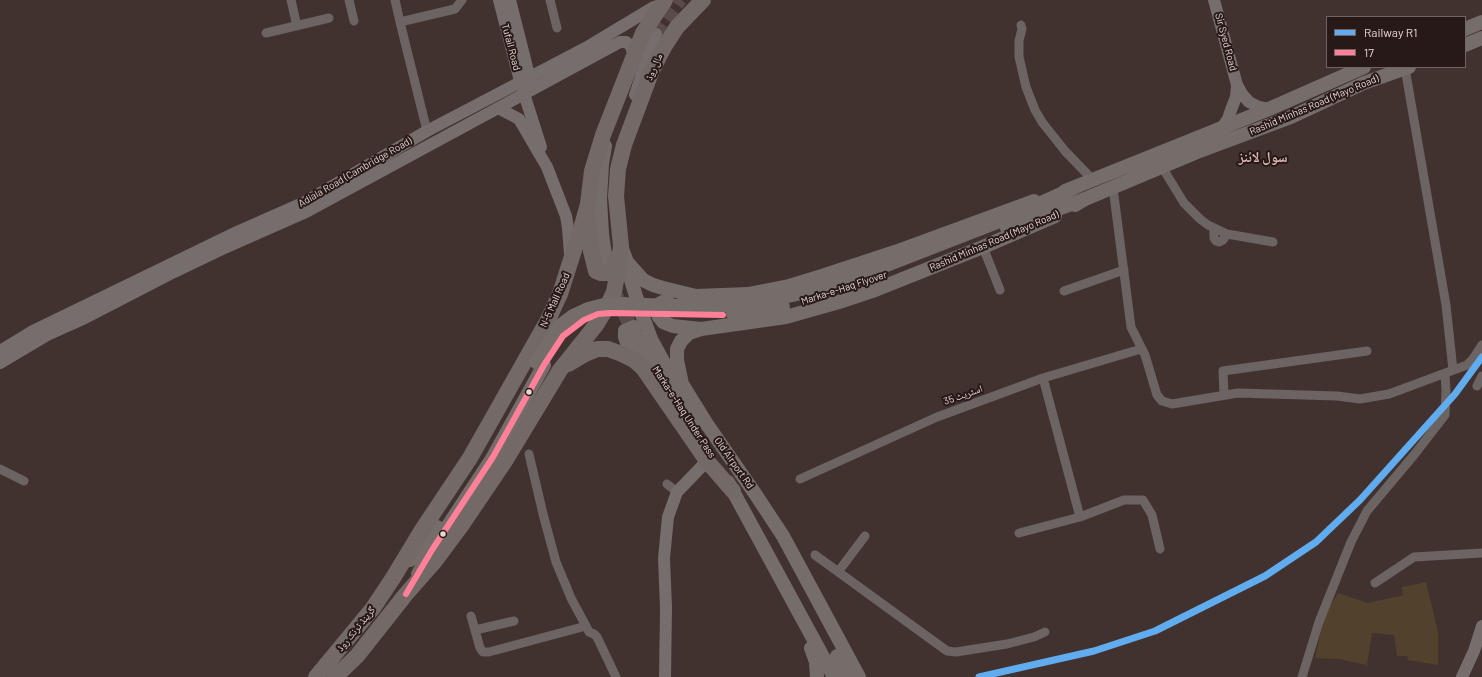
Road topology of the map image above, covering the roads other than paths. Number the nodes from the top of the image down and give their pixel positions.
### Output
1 (291, 0) edge
2 (349, 0) edge
3 (394, 0) edge
4 (462, 0) edge
5 (499, 0) edge
6 (510, 0) edge
7 (550, 0) edge
8 (703, 0) edge
9 (1214, 0) edge
10 (663, 2) edge
11 (329, 18) dead end
12 (354, 21) dead end
13 (400, 22) junction
14 (1482, 22) edge
15 (1021, 25) dead end
16 (297, 26) junction
17 (557, 28) dead end
18 (1466, 29) edge
19 (266, 34) dead end
20 (656, 34) tunnel mouth
21 (1482, 38) edge
22 (1466, 45) edge
23 (633, 58) junction
24 (1362, 68) edge
25 (1407, 68) edge
26 (525, 79) junction
27 (1237, 85) junction
28 (528, 93) junction
29 (498, 108) junction
30 (1269, 110) junction
31 (609, 119) junction
32 (1221, 129) junction
33 (427, 131) junction
34 (624, 145) junction
35 (547, 167) junction
36 (1162, 167) junction
37 (1094, 180) junction
38 (1076, 187) junction
39 (1113, 188) junction
40 (1085, 199) junction
41 (588, 204) junction
42 (1273, 242) dead end
43 (621, 246) junction
44 (983, 247) junction
45 (570, 266) junction
46 (607, 269) dead end
47 (1124, 270) junction
48 (1000, 290) dead end
49 (1064, 291) dead end
50 (696, 296) junction
51 (701, 329) junction
52 (634, 334) tunnel mouth
53 (651, 338) junction
54 (1482, 345) edge
55 (1141, 349) junction
56 (0, 351) edge
57 (1367, 351) dead end
58 (0, 362) edge
59 (540, 364) junction
60 (643, 368) junction
61 (560, 370) junction
62 (1449, 372) junction
63 (1482, 376) edge
64 (1043, 378) junction
65 (1477, 386) dead end
66 (1224, 395) junction
67 (708, 426) junction
68 (529, 454) dead end
69 (707, 460) junction
70 (0, 470) edge
71 (800, 479) dead end
72 (24, 481) dead end
73 (667, 484) dead end
74 (733, 491) junction
75 (677, 492) junction
76 (756, 495) junction
77 (1080, 516) junction
78 (1019, 533) dead end
79 (864, 536) dead end
80 (1160, 549) dead end
81 (1482, 553) edge
82 (815, 555) dead end
83 (838, 572) junction
84 (393, 578) junction
85 (1375, 583) dead end
86 (406, 594) junction
87 (792, 598) junction
88 (471, 616) dead end
89 (514, 621) dead end
90 (586, 626) junction
91 (1482, 626) edge
92 (475, 630) junction
93 (1045, 632) dead end
94 (850, 659) junction
95 (833, 676) edge
96 (316, 677) edge
97 (336, 677) edge
98 (616, 677) edge
99 (665, 677) edge
100 (817, 677) edge
101 (847, 677) edge
102 (856, 677) edge
103 (859, 677) edge
104 (1302, 677) edge
105 (1462, 677) edge

1 - 16 street
2 - 12 street
3 - 13 street
4 - 13 street
5 - 26 main road, Tufail Road
6 - 26 main road, Tufail Road
7 - 17 street
8 - 34 highway, مال روڈ
9 - 27 main road, Sir Syed Road
10 - 23 highway, N-5 Mall Road
10 - 26 main road, Adiala Road (Cambridge Road)
11 - 16 street
13 - 33 street
14 - 18 main road
15 - 37 street
16 - 19 street
20 - 34 main road
21 - 22 main road
23 - 28 main road, Adiala Road (Cambridge Road)
23 - 31 highway, N-5 Mall Road
24 - 30 main road, Rashid Minhas Road (Mayo Road)
25 - 36 main road, Rashid Minhas Road (Mayo Road)
25 - 62 street
26 - 28 main road, Tufail Road
26 - 33 main road, Adiala Road (Cambridge Road)
27 - 30 main road, Sir Syed Road
27 - 32 main road, Sir Syed Road
28 - 29 main road, Adiala Road (Cambridge Road)
28 - 35 main road, Tufail Road
29 - 35 main road
29 - 58 main road, Adiala Road (Cambridge Road)
30 - 32 main road, Rashid Minhas Road (Mayo Road)
31 - 41 highway, N-5 Mall Road
31 - 46 main road
32 - 37 main road, Rashid Minhas Road (Mayo Road)
33 - 56 main road, Adiala Road (Cambridge Road)
34 - 43 highway, مال روڈ
35 - 45 main road
36 - 39 main road, Rashid Minhas Road (Mayo Road)
36 - 42 street
37 - 38 main road, Rashid Minhas Road (Mayo Road)
38 - 50 main road, Rashid Minhas Road (Mayo Road)
38 - 59 main road, Marka-e-Haq Flyover, bridge
39 - 40 main road, Rashid Minhas Road (Mayo Road)
39 - 47 street
40 - 44 main road, Rashid Minhas Road (Mayo Road)
40 - 59 main road, Marka-e-Haq Flyover, bridge
41 - 43 highway
41 - 45 highway, N-5 Mall Road
43 - 50 main road, Rashid Minhas Road (Mayo Road)
43 - 53 main road, Old Airport Rd
43 - 61 highway, گرینڈ ٹرنک روڈ
44 - 48 street
44 - 51 main road, Rashid Minhas Road (Mayo Road)
45 - 84 highway, N-5 Mall Road
47 - 49 street
47 - 55 street
50 - 51 main road
51 - 67 main road, Rashid Minhas Road (Mayo Road)
52 - 74 main road, Marka-e-Haq Under Pass
53 - 60 main road
53 - 67 main road, Old Airport Rd
54 - 62 street
55 - 64 street, اسٹریٹ 35
55 - 66 street
57 - 66 street
59 - 84 main road, Marka-e-Haq Flyover
59 - 86 main road, Marka-e-Haq Flyover
60 - 61 highway
60 - 69 highway
61 - 86 highway, گرینڈ ٹرنک روڈ
62 - 66 street
62 - 104 street
63 - 65 street
64 - 71 street, اسٹریٹ 35
64 - 77 street
67 - 76 main road, Old Airport Rd
68 - 90 street
69 - 74 highway
69 - 75 main road
70 - 72 street
73 - 75 street
74 - 87 main road, Old Airport Rd
75 - 99 main road
76 - 94 main road, Old Airport Rd
76 - 101 main road
77 - 78 street
77 - 80 street
79 - 83 street
81 - 85 street
82 - 83 street
83 - 93 street
84 - 96 highway, گرینڈ ٹرنک روڈ
86 - 97 highway, گرینڈ ٹرنک روڈ
87 - 95 main road, Old Airport Rd
87 - 100 main road
88 - 92 street
89 - 92 street
90 - 92 street
90 - 98 street
91 - 105 main road
94 - 102 main road
94 - 103 main road, Old Airport Rd

